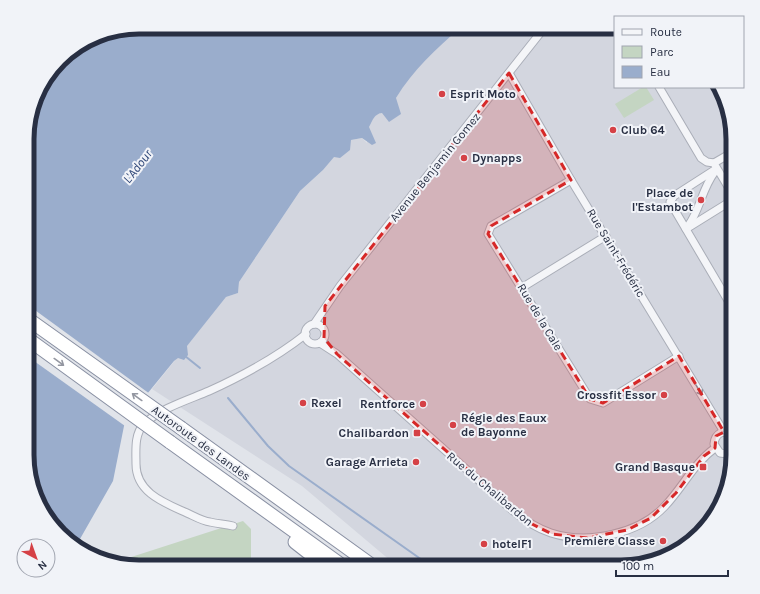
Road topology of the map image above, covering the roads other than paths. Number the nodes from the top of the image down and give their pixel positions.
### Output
1 (540, 34) edge
2 (509, 73) junction
3 (660, 88) edge
4 (726, 157) edge
5 (715, 166) junction
6 (571, 180) junction
7 (726, 184) edge
8 (726, 204) edge
9 (686, 230) junction
10 (606, 236) junction
11 (523, 287) junction
12 (726, 297) edge
13 (325, 306) junction
14 (34, 322) edge
15 (314, 324) junction
16 (323, 328) junction
17 (306, 334) junction
18 (322, 340) junction
19 (310, 342) junction
20 (34, 343) edge
21 (289, 348) junction
22 (679, 356) junction
23 (726, 429) edge
24 (724, 432) junction
25 (715, 448) junction
26 (726, 453) edge
27 (197, 461) junction
28 (276, 497) junction
29 (233, 526) dead end
30 (318, 560) edge
31 (334, 560) edge
32 (364, 560) edge
33 (370, 560) edge

1 - 2 street, Avenue Benjamin Gomez
2 - 6 street, Rue Saint-Frédéric
2 - 13 street, Avenue Benjamin Gomez
3 - 5 street
4 - 5 street
5 - 7 street
5 - 9 street
5 - 9 street
6 - 10 street, Rue Saint-Frédéric
6 - 11 street, Rue de la Cale
8 - 9 street
9 - 12 street
10 - 11 street
10 - 22 street, Rue Saint-Frédéric
11 - 22 street, Rue de la Cale
13 - 15 street, Avenue Benjamin Gomez
13 - 16 street
28 -> 14 highway, Autoroute des Landes, bridge
15 - 16 street
15 - 17 street
16 - 18 street
17 - 19 street
17 - 21 street
18 - 19 street
18 - 25 street, Rue du Chalibardon
19 - 21 street
20 -> 27 highway, Autoroute des Landes, bridge
21 - 29 street
22 -> 24 street, Rue Saint-Frédéric
23 - 24 street
24 - 25 street
25 - 26 street
27 - 30 highway
27 - 31 highway, Autoroute des Landes
28 - 32 highway, Autoroute des Landes
28 - 33 highway

